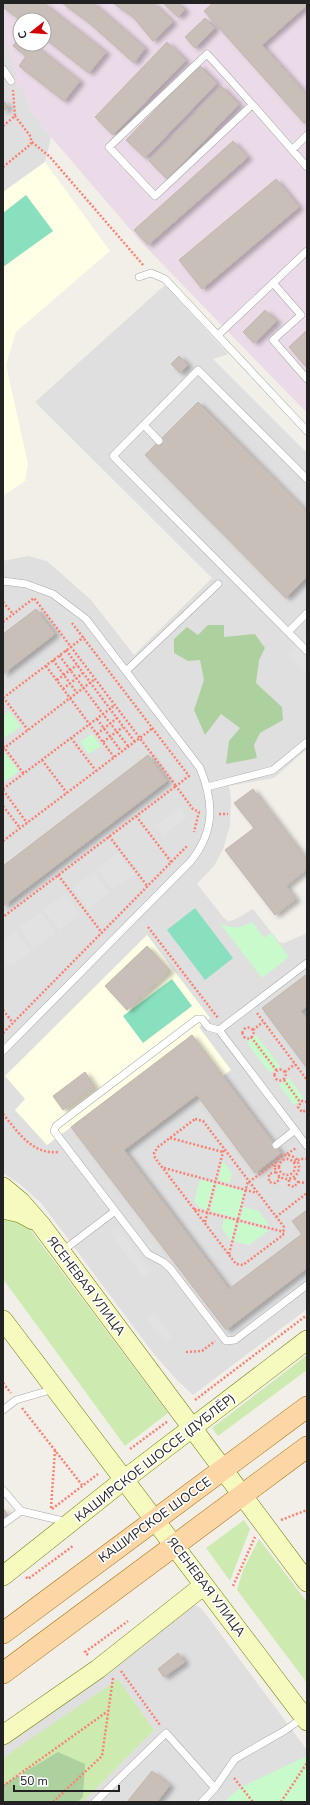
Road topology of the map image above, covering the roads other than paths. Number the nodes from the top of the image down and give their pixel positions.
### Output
1 (3, 69) edge
2 (11, 81) road end
3 (252, 104) junction
4 (307, 135) edge
5 (292, 150) junction
6 (307, 167) edge
7 (307, 250) edge
8 (139, 277) dead end
9 (273, 283) junction
10 (218, 335) junction
11 (307, 379) edge
12 (144, 425) junction
13 (307, 431) edge
14 (159, 441) dead end
15 (307, 479) edge
16 (3, 581) edge
17 (218, 584) dead end
18 (307, 613) edge
19 (288, 632) junction
20 (307, 651) edge
21 (126, 671) junction
22 (307, 742) edge
23 (208, 787) junction
24 (307, 963) edge
25 (222, 1028) junction
26 (3, 1051) edge
27 (295, 1130) junction
28 (276, 1145) dead end
29 (307, 1146) edge
30 (3, 1187) edge
31 (3, 1209) edge
32 (115, 1211) junction
33 (41, 1225) junction
34 (61, 1252) junction
35 (307, 1285) edge
36 (3, 1320) edge
37 (307, 1340) edge
38 (55, 1388) junction
39 (307, 1407) edge
40 (3, 1410) edge
41 (192, 1428) junction
42 (307, 1447) edge
43 (224, 1470) junction
44 (125, 1479) junction
45 (3, 1490) edge
46 (243, 1495) junction
47 (21, 1511) junction
48 (156, 1520) junction
49 (71, 1523) junction
50 (3, 1524) edge
51 (175, 1545) junction
52 (3, 1576) edge
53 (307, 1582) edge
54 (204, 1585) junction
55 (3, 1633) edge
56 (3, 1673) edge
57 (305, 1719) edge
58 (3, 1735) edge
59 (215, 1788) junction
60 (95, 1802) edge
61 (202, 1802) edge

1 - 2 lane
3 - 3 lane
3 - 5 lane
4 - 5 lane
5 - 6 lane
7 - 9 lane
8 - 10 lane
9 - 10 lane
9 - 11 lane
10 - 13 lane
12 - 14 lane
12 - 15 lane
12 - 19 lane
16 - 21 lane
17 - 21 lane
18 - 19 lane
19 - 20 lane
21 - 23 lane
22 - 23 lane
23 - 26 lane
24 - 25 lane
25 - 27 lane
25 - 32 lane
27 - 28 lane
27 - 29 lane
30 - 33 main road, ЯСЕНЕВАЯ УЛИЦА
31 - 33 main road
32 - 34 lane
32 - 35 lane
33 - 34 main road, ЯСЕНЕВАЯ УЛИЦА
34 - 41 main road, ЯСЕНЕВАЯ УЛИЦА
36 - 38 main road, ЯСЕНЕВАЯ УЛИЦА
37 - 41 main road, КАШИРСКОЕ ШОССЕ (ДУБЛЁР)
38 - 40 lane
38 - 44 main road, ЯСЕНЕВАЯ УЛИЦА
39 - 43 main road, КАШИРСКОЕ ШОССЕ
41 - 43 main road, ЯСЕНЕВАЯ УЛИЦА
41 - 44 main road, КАШИРСКОЕ ШОССЕ (ДУБЛЁР)
42 - 46 main road
43 - 46 main road, ЯСЕНЕВАЯ УЛИЦА
43 - 48 main road, КАШИРСКОЕ ШОССЕ
44 - 48 main road, ЯСЕНЕВАЯ УЛИЦА
44 - 49 main road, КАШИРСКОЕ ШОССЕ (ДУБЛЁР)
45 - 47 lane
46 - 51 main road
46 - 53 main road, ЯСЕНЕВАЯ УЛИЦА
47 - 49 lane
47 - 50 lane
48 - 51 main road, ЯСЕНЕВАЯ УЛИЦА
48 - 55 main road, КАШИРСКОЕ ШОССЕ
49 - 52 main road, КАШИРСКОЕ ШОССЕ (ДУБЛЁР)
51 - 54 main road, ЯСЕНЕВАЯ УЛИЦА
51 - 56 main road
54 - 57 main road, ЯСЕНЕВАЯ УЛИЦА
54 - 58 main road
57 - 59 lane
59 - 60 lane
59 - 61 lane

